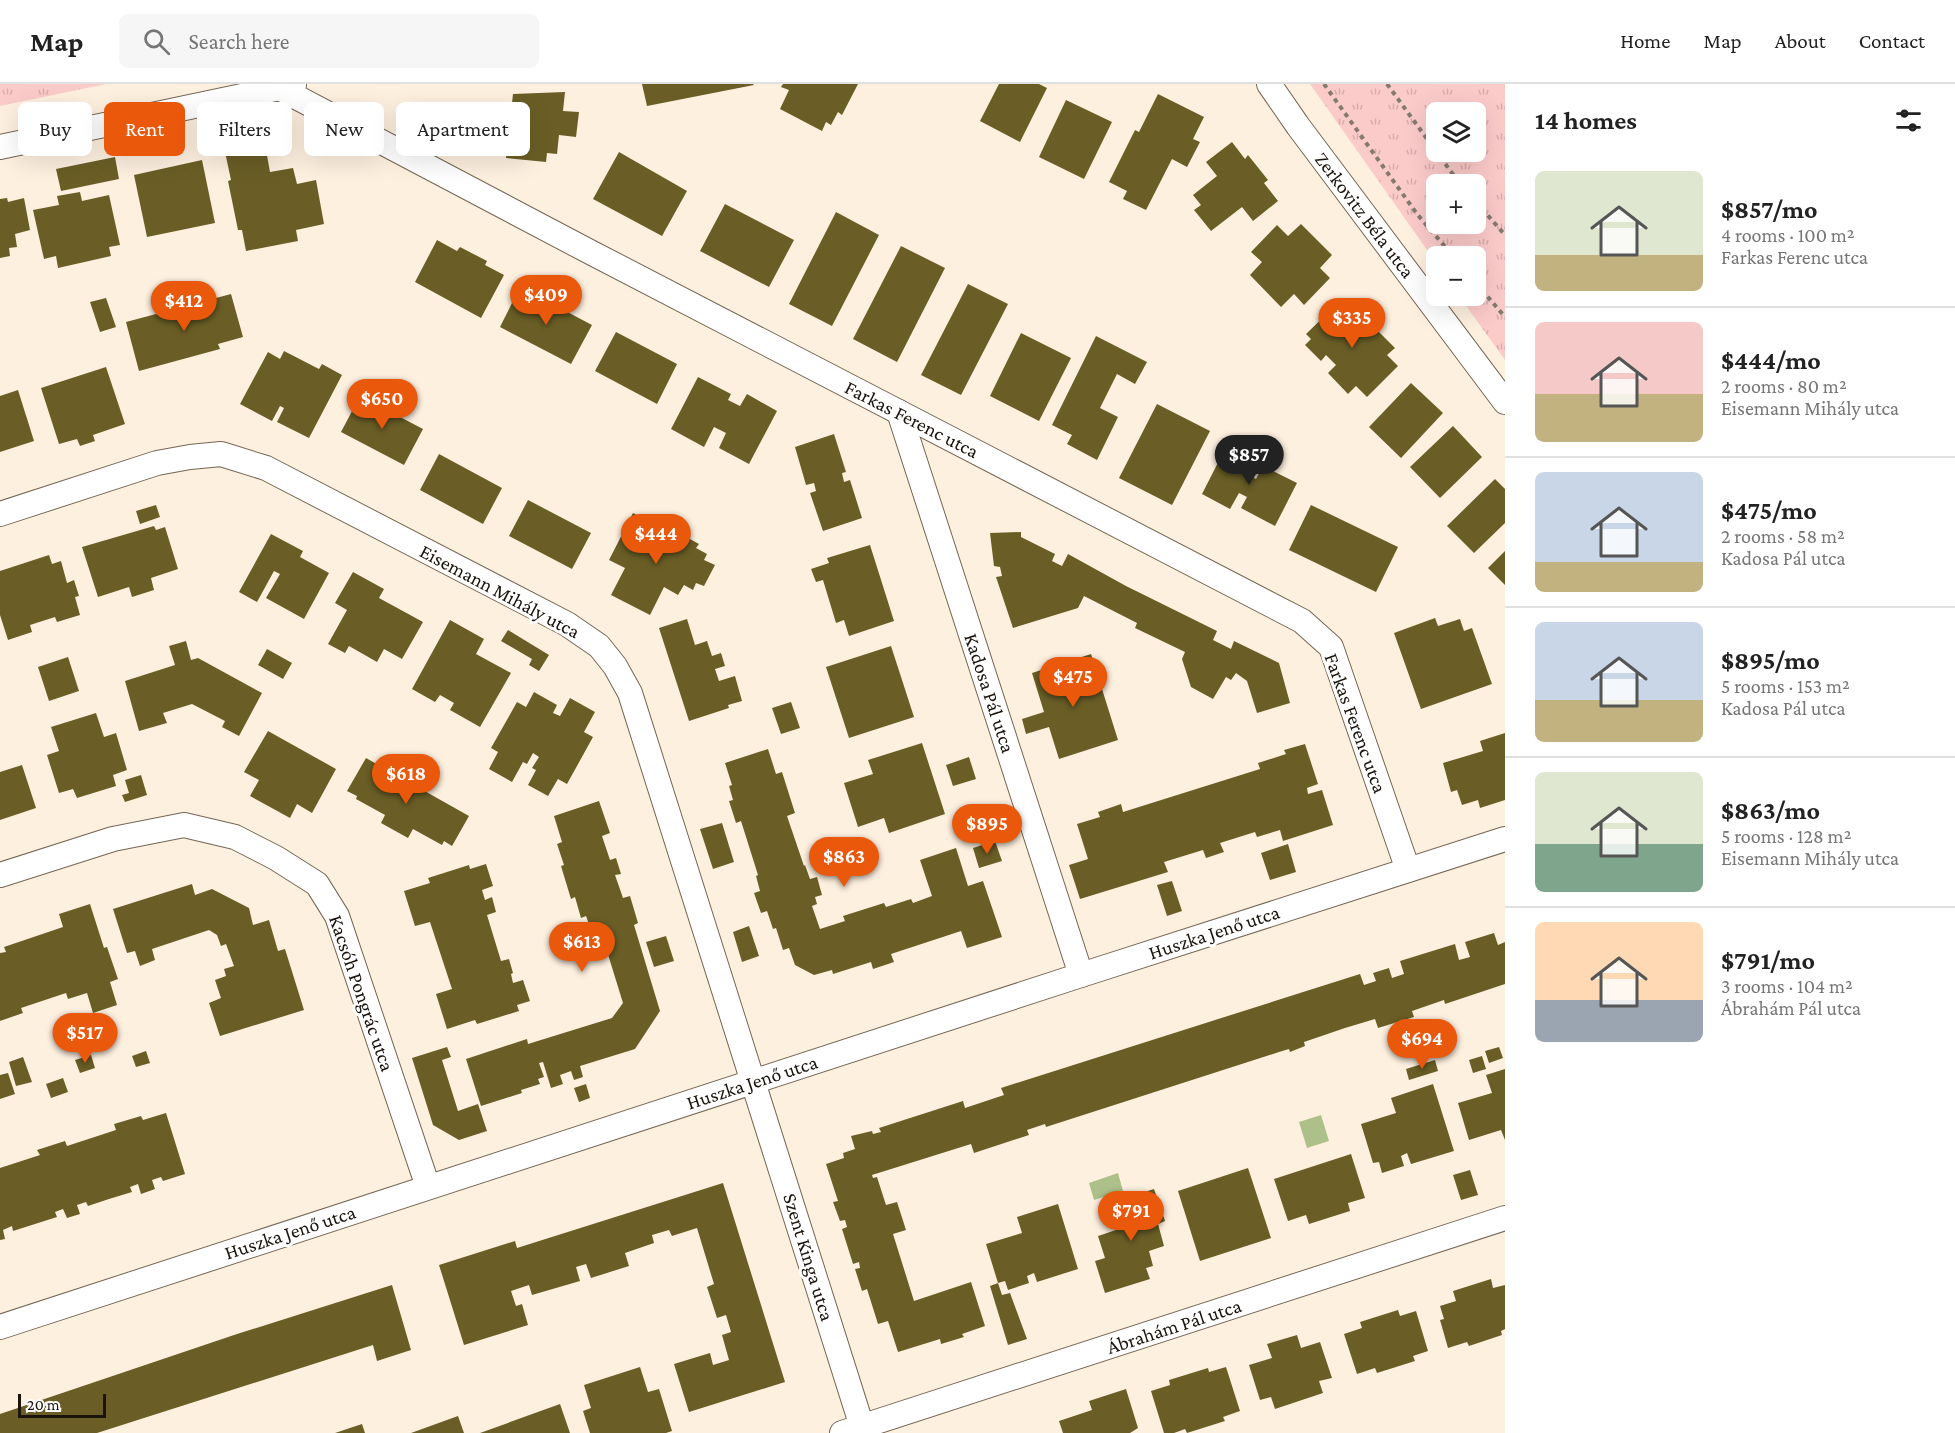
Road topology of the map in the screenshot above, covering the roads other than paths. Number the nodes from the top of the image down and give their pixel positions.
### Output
1 (1269, 84) edge
2 (288, 86) edge
3 (0, 147) edge
4 (1505, 402) edge
5 (899, 412) junction
6 (0, 514) edge
7 (1505, 839) edge
8 (1408, 870) junction
9 (0, 875) edge
10 (1080, 975) junction
11 (753, 1081) junction
12 (428, 1187) junction
13 (1505, 1218) edge
14 (0, 1327) edge
15 (856, 1431) edge

1 - 4 street, Zerkovitz Béla utca
2 - 3 street
2 - 5 street, Farkas Ferenc utca
5 - 8 street, Farkas Ferenc utca
5 - 10 street, Kadosa Pál utca
6 - 11 street, Eisemann Mihály utca
7 - 8 street, Huszka Jenő utca
8 - 10 street, Huszka Jenő utca
9 - 12 street, Kacsóh Pongrác utca
10 - 11 street, Huszka Jenő utca
11 - 12 street, Huszka Jenő utca
11 - 15 street, Szent Kinga utca
12 - 14 street, Huszka Jenő utca
13 - 15 street, Ábrahám Pál utca

